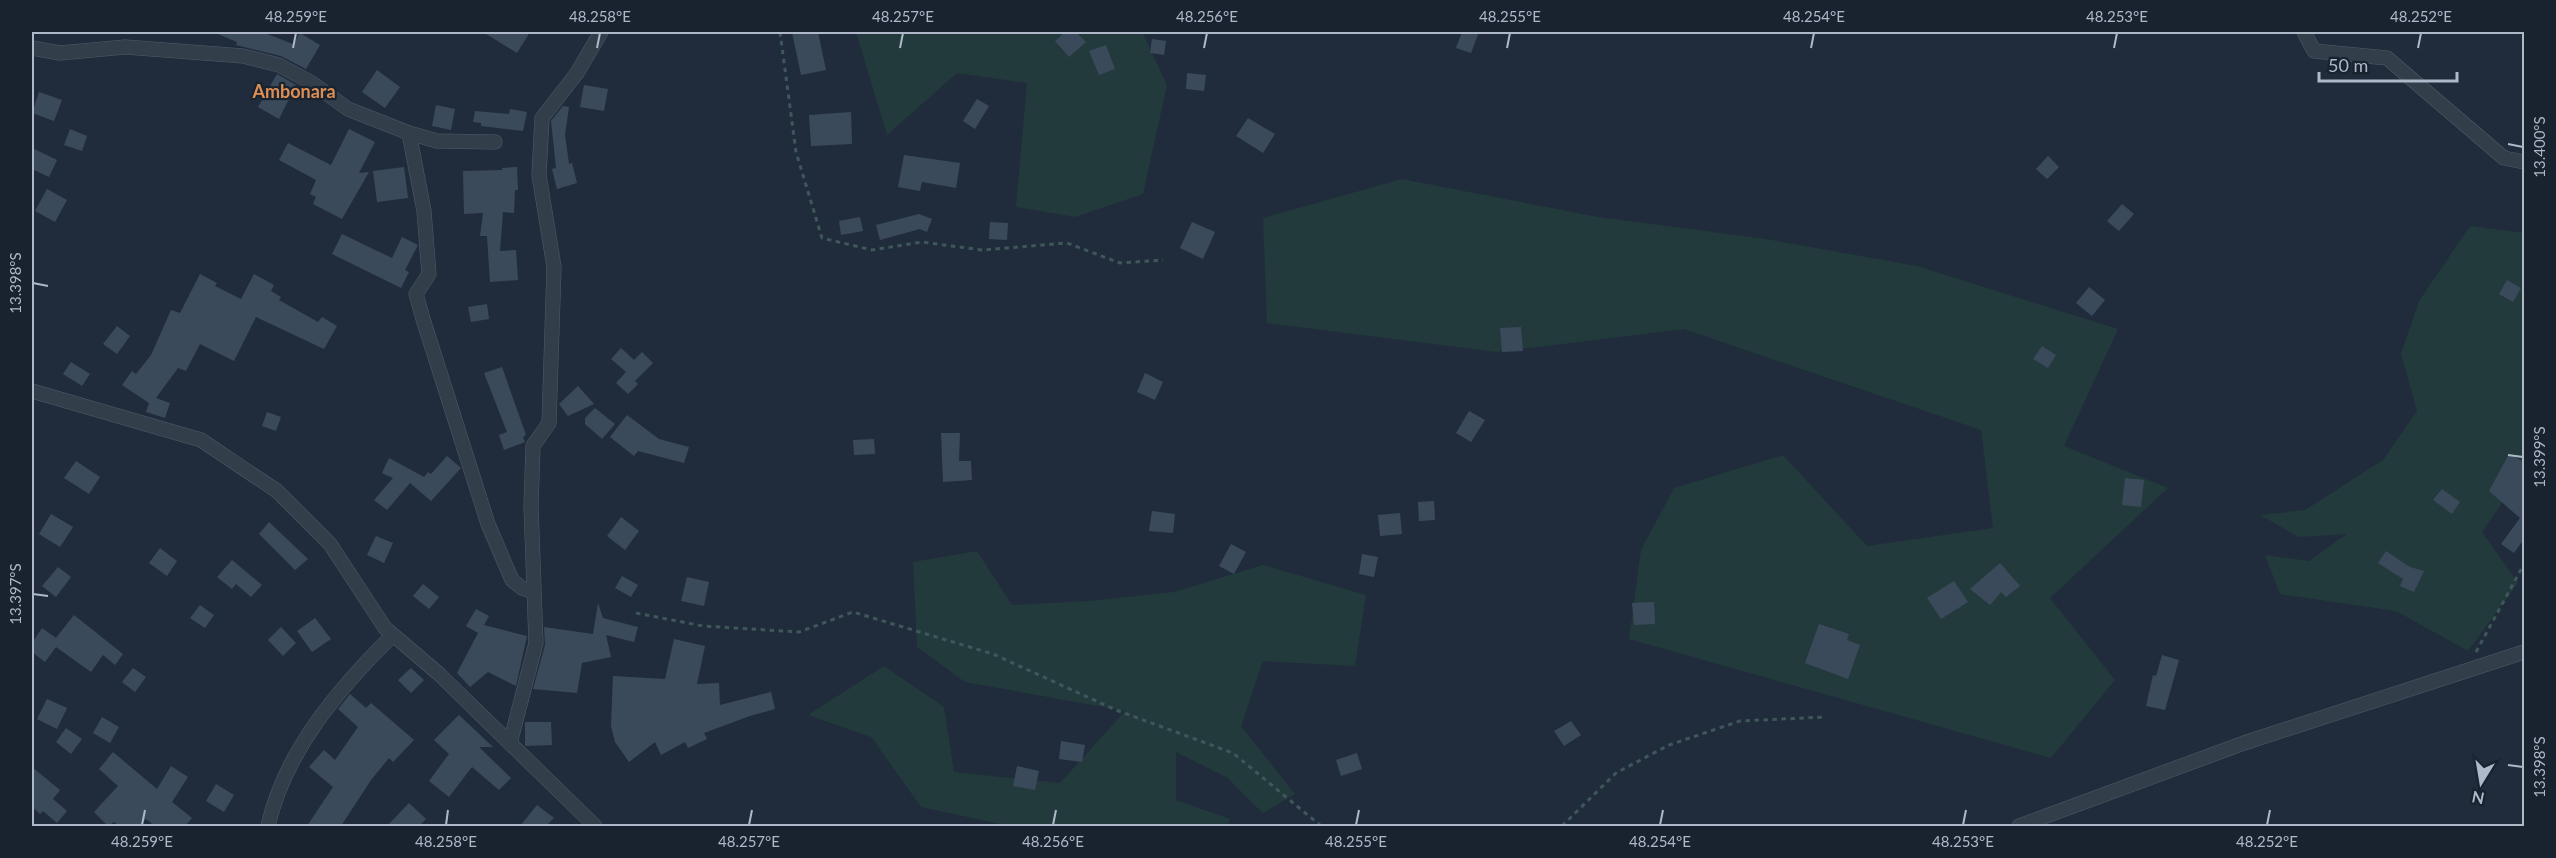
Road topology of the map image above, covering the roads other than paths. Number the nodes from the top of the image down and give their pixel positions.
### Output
1 (601, 32) edge
2 (2304, 32) edge
3 (32, 48) edge
4 (409, 133) junction
5 (495, 142) dead end
6 (2524, 162) edge
7 (32, 391) edge
8 (533, 592) junction
9 (393, 635) junction
10 (2524, 652) edge
11 (510, 743) junction
12 (268, 826) edge
13 (595, 826) edge
14 (2019, 826) edge

1 - 8 street
2 - 6 street
3 - 4 street
4 - 5 street
4 - 8 street
7 - 9 street
8 - 11 street
9 - 11 street
9 - 12 street
10 - 14 street
11 - 13 street

